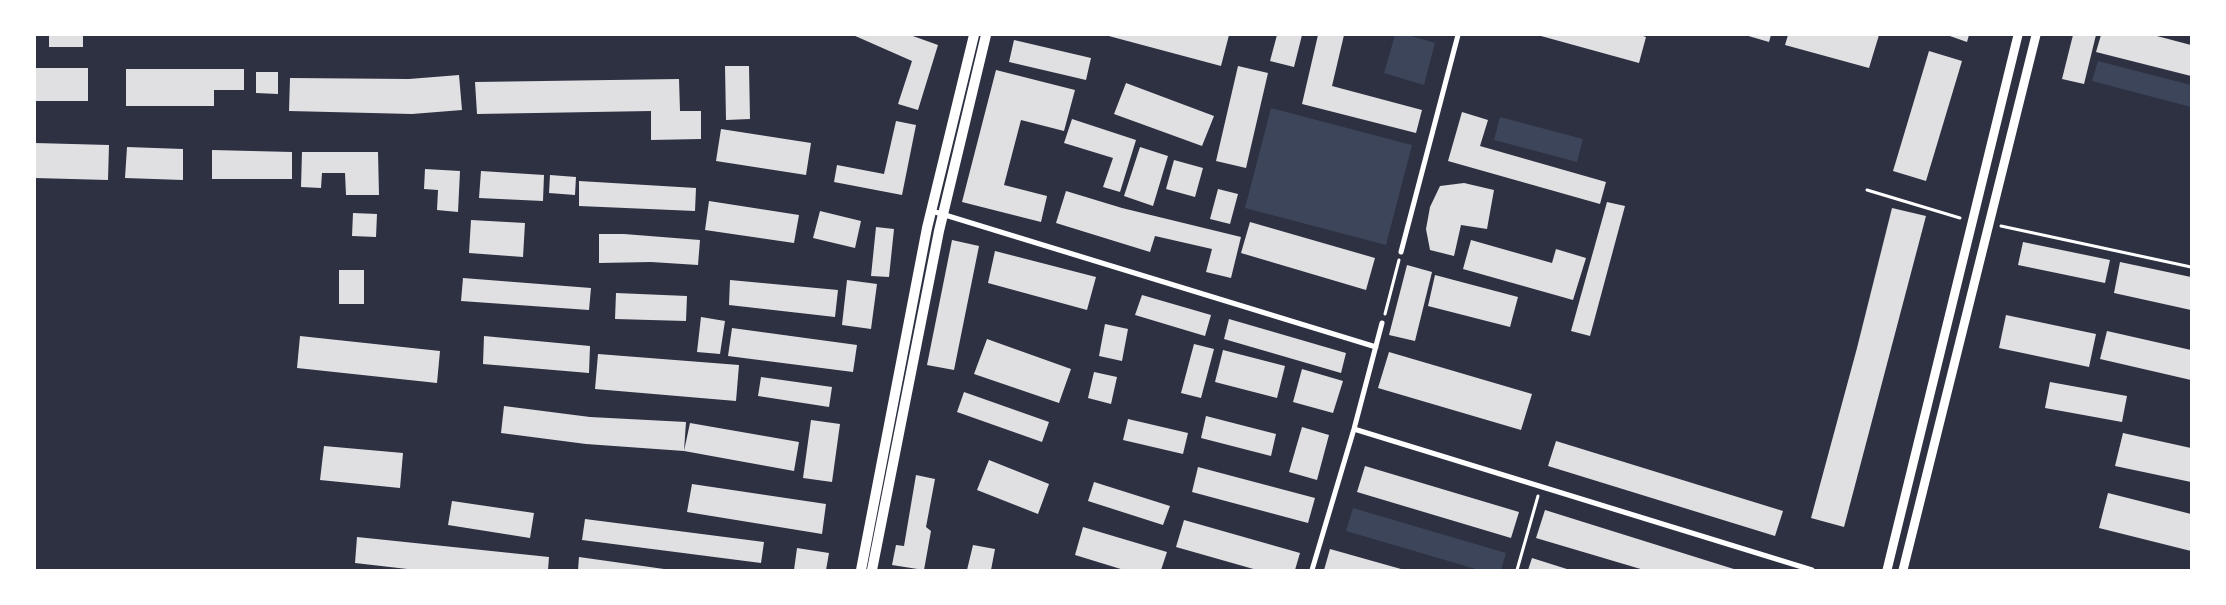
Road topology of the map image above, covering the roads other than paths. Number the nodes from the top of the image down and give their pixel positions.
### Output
1 (974, 35) edge
2 (986, 35) edge
3 (1458, 35) edge
4 (2018, 35) edge
5 (2036, 35) edge
6 (932, 211) junction
7 (943, 214) junction
8 (1401, 252) road end
9 (1382, 323) road end
10 (1376, 347) junction
11 (1354, 428) junction
12 (861, 570) edge
13 (872, 570) edge
14 (1312, 570) edge
15 (1812, 570) edge
16 (1887, 570) edge
17 (1903, 570) edge

1 - 6 main road
2 - 7 main road
3 - 8 street
4 - 16 street
5 - 17 street
6 - 7 street
6 - 12 main road
7 - 10 street
7 - 13 main road
9 - 10 street
10 - 11 street
11 - 14 street
11 - 15 street

